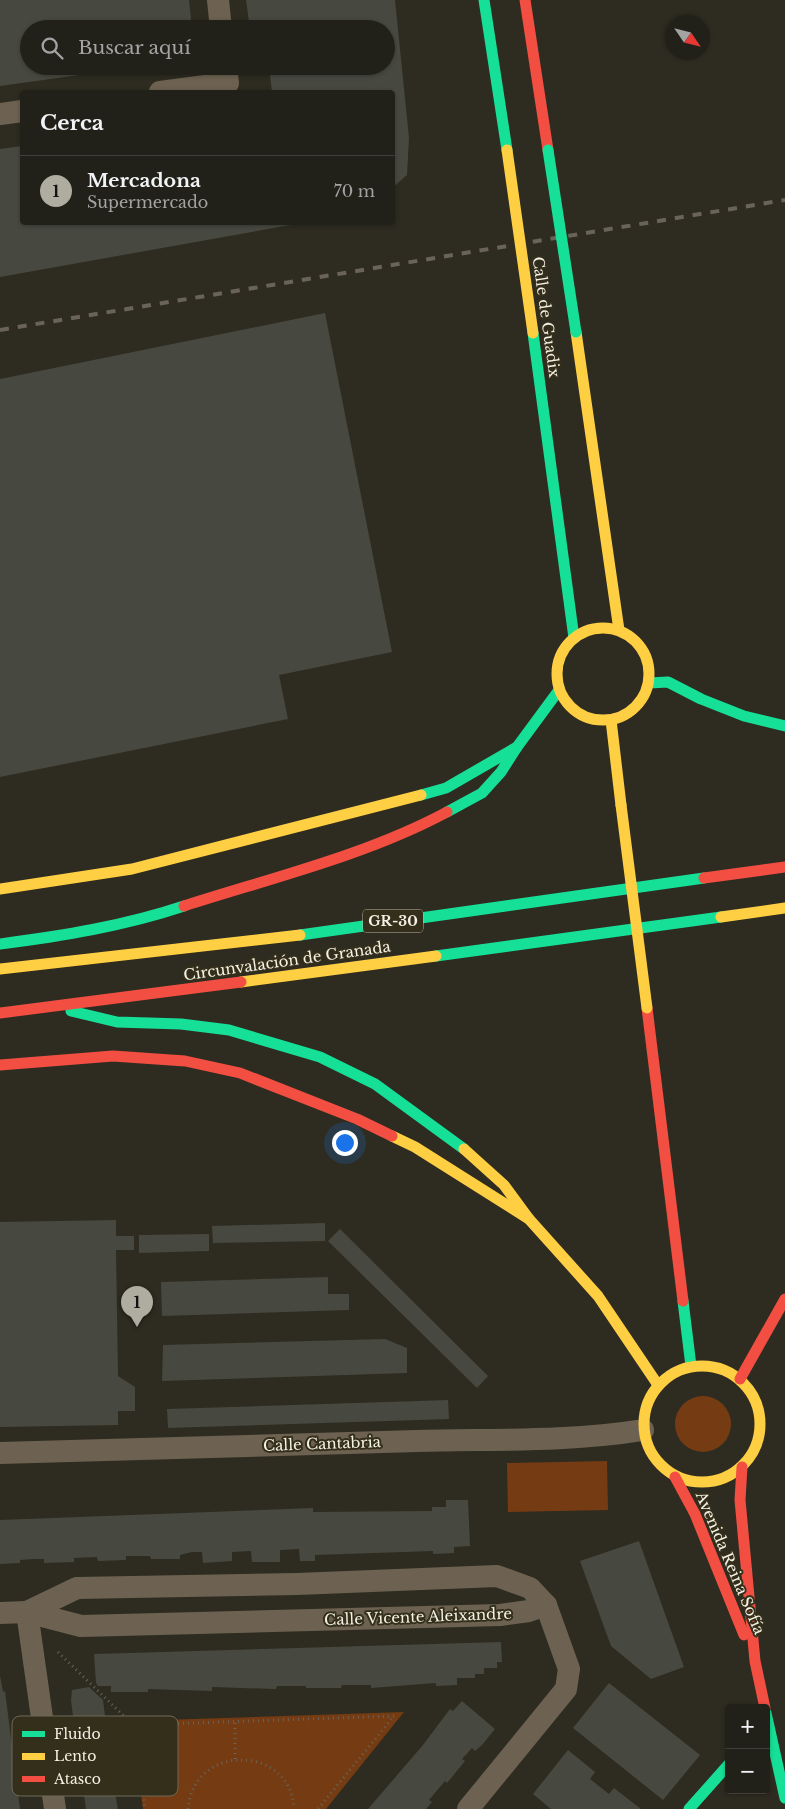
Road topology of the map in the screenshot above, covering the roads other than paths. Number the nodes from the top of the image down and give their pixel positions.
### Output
1 (218, 0) edge
2 (484, 0) edge
3 (525, 0) edge
4 (220, 20) edge
5 (227, 75) edge
6 (168, 90) edge
7 (20, 111) edge
8 (0, 114) edge
9 (619, 630) junction
10 (574, 638) junction
11 (648, 683) junction
12 (559, 690) junction
13 (611, 720) junction
14 (785, 726) edge
15 (517, 747) junction
16 (785, 867) edge
17 (0, 889) edge
18 (785, 908) edge
19 (0, 944) edge
20 (0, 969) edge
21 (58, 1007) junction
22 (0, 1013) edge
23 (0, 1066) edge
24 (529, 1219) junction
25 (785, 1299) edge
26 (691, 1366) junction
27 (740, 1379) junction
28 (658, 1385) junction
29 (643, 1430) junction
30 (0, 1452) edge
31 (742, 1467) junction
32 (675, 1477) junction
33 (546, 1605) junction
34 (27, 1612) junction
35 (0, 1613) edge
36 (755, 1662) junction
37 (764, 1704) edge
38 (42, 1716) edge
39 (770, 1745) edge
40 (725, 1766) edge
41 (53, 1796) edge
42 (785, 1798) edge
43 (55, 1809) edge
44 (468, 1809) edge
45 (689, 1809) edge

1 - 4 street
2 - 10 main road, Calle de Guadix, bridge
3 - 9 main road, Calle de Guadix, bridge
5 - 6 street
7 - 8 street
9 - 10 main road
9 - 11 main road
10 - 12 main road
11 - 13 main road
11 - 14 main road
12 - 13 main road
12 - 15 main road
13 - 26 main road, bridge
15 - 17 main road
15 - 19 main road
16 - 20 main road, Circunvalación de Granada / GR-30
18 - 21 main road, Circunvalación de Granada
21 - 22 main road, Circunvalación de Granada
21 - 24 main road
23 - 24 main road
24 - 28 main road
25 - 27 main road
26 - 27 main road
26 - 28 main road
27 - 31 main road
28 - 29 main road
29 - 30 street, Calle Cantabria
29 - 32 main road
31 - 32 main road
31 - 36 main road, Avenida Reina Sofía
32 - 36 main road, Avenida Reina Sofía
33 - 34 street, Calle Vicente Aleixandre
33 - 34 street, Calle Vicente Aleixandre
33 - 44 street
34 - 35 street, Calle Vicente Aleixandre
34 - 38 street
36 - 37 main road, Avenida Reina Sofía
39 - 42 main road
40 - 45 main road
41 - 43 street

